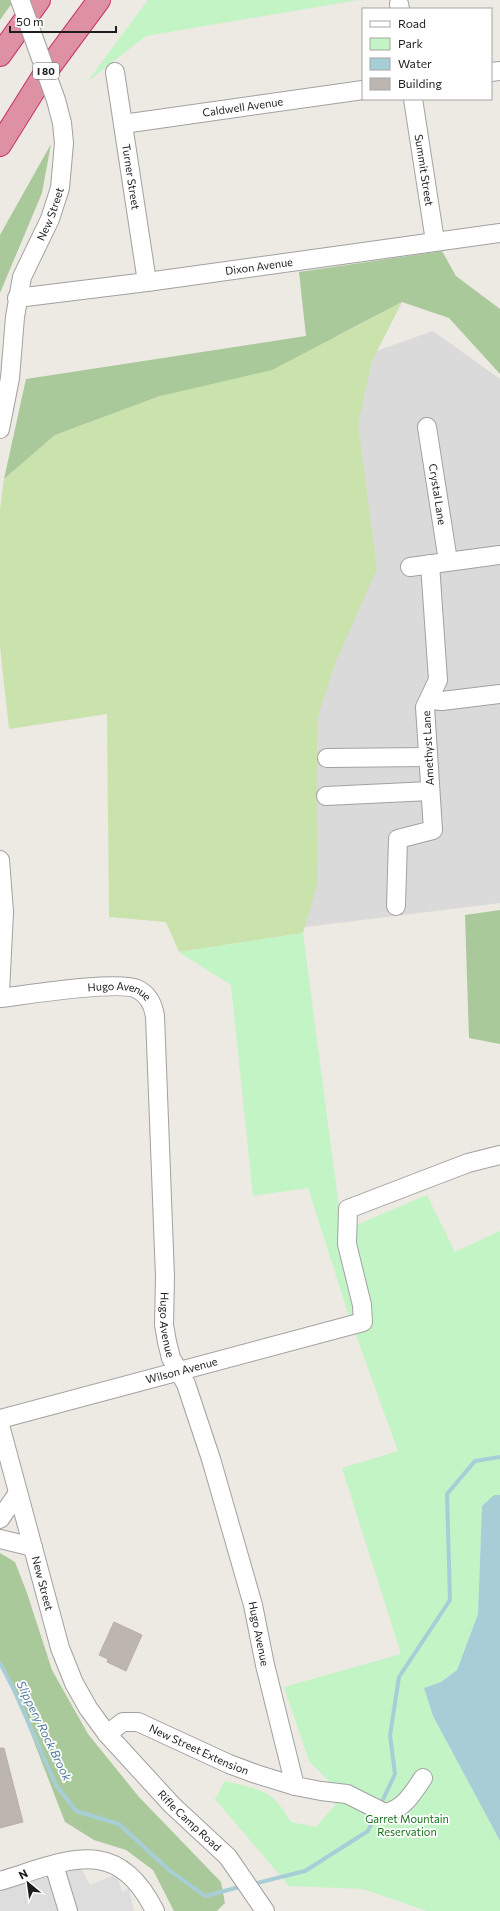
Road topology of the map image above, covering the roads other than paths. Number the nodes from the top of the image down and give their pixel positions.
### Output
1 (20, 0) edge
2 (39, 0) edge
3 (99, 0) edge
4 (0, 55) edge
5 (115, 72) dead end
6 (362, 90) edge
7 (413, 100) edge
8 (123, 124) junction
9 (0, 145) edge
10 (500, 233) edge
11 (435, 241) junction
12 (147, 282) junction
13 (17, 298) junction
14 (427, 427) dead end
15 (0, 429) edge
16 (500, 554) edge
17 (448, 561) junction
18 (430, 564) junction
19 (410, 567) dead end
20 (500, 694) edge
21 (429, 700) junction
22 (428, 757) junction
23 (327, 758) dead end
24 (430, 791) junction
25 (326, 796) dead end
26 (0, 860) edge
27 (396, 906) dead end
28 (0, 992) edge
29 (0, 998) edge
30 (500, 1155) edge
31 (178, 1371) junction
32 (0, 1419) edge
33 (0, 1425) edge
34 (18, 1493) junction
35 (0, 1519) edge
36 (0, 1539) edge
37 (33, 1548) junction
38 (107, 1734) junction
39 (424, 1778) dead end
40 (295, 1786) junction
41 (54, 1865) junction
42 (0, 1881) edge
43 (68, 1911) edge
44 (155, 1911) edge
45 (266, 1911) edge

1 - 13 street, New Street, bridge
2 - 4 highway
3 - 9 highway, I 80
5 - 8 street, Turner Street
6 - 8 street, Caldwell Avenue
7 - 11 street, Summit Street
8 - 12 street, Turner Street
10 - 11 street, Dixon Avenue
11 - 12 street, Dixon Avenue
12 - 13 street, Dixon Avenue
13 - 15 street, New Street
14 - 17 street, Crystal Lane
16 - 17 street
17 - 18 street
18 - 19 street
18 - 21 street, Amethyst Lane
20 - 21 street
21 - 22 street, Amethyst Lane
22 - 23 street
22 - 24 street, Amethyst Lane
24 - 25 street
24 - 27 street, Amethyst Lane
26 - 28 street
29 - 31 street, Hugo Avenue
30 - 31 street, Wilson Avenue
31 - 32 street, Wilson Avenue
31 - 40 street, Hugo Avenue
33 - 34 street, New Street
34 - 35 street
34 - 37 street, New Street
36 - 37 street
37 - 38 street, New Street
38 - 40 street, New Street Extension
38 - 45 street, Rifle Camp Road
39 - 40 street, New Street Extension
41 - 42 street
41 - 43 street
41 - 44 street

